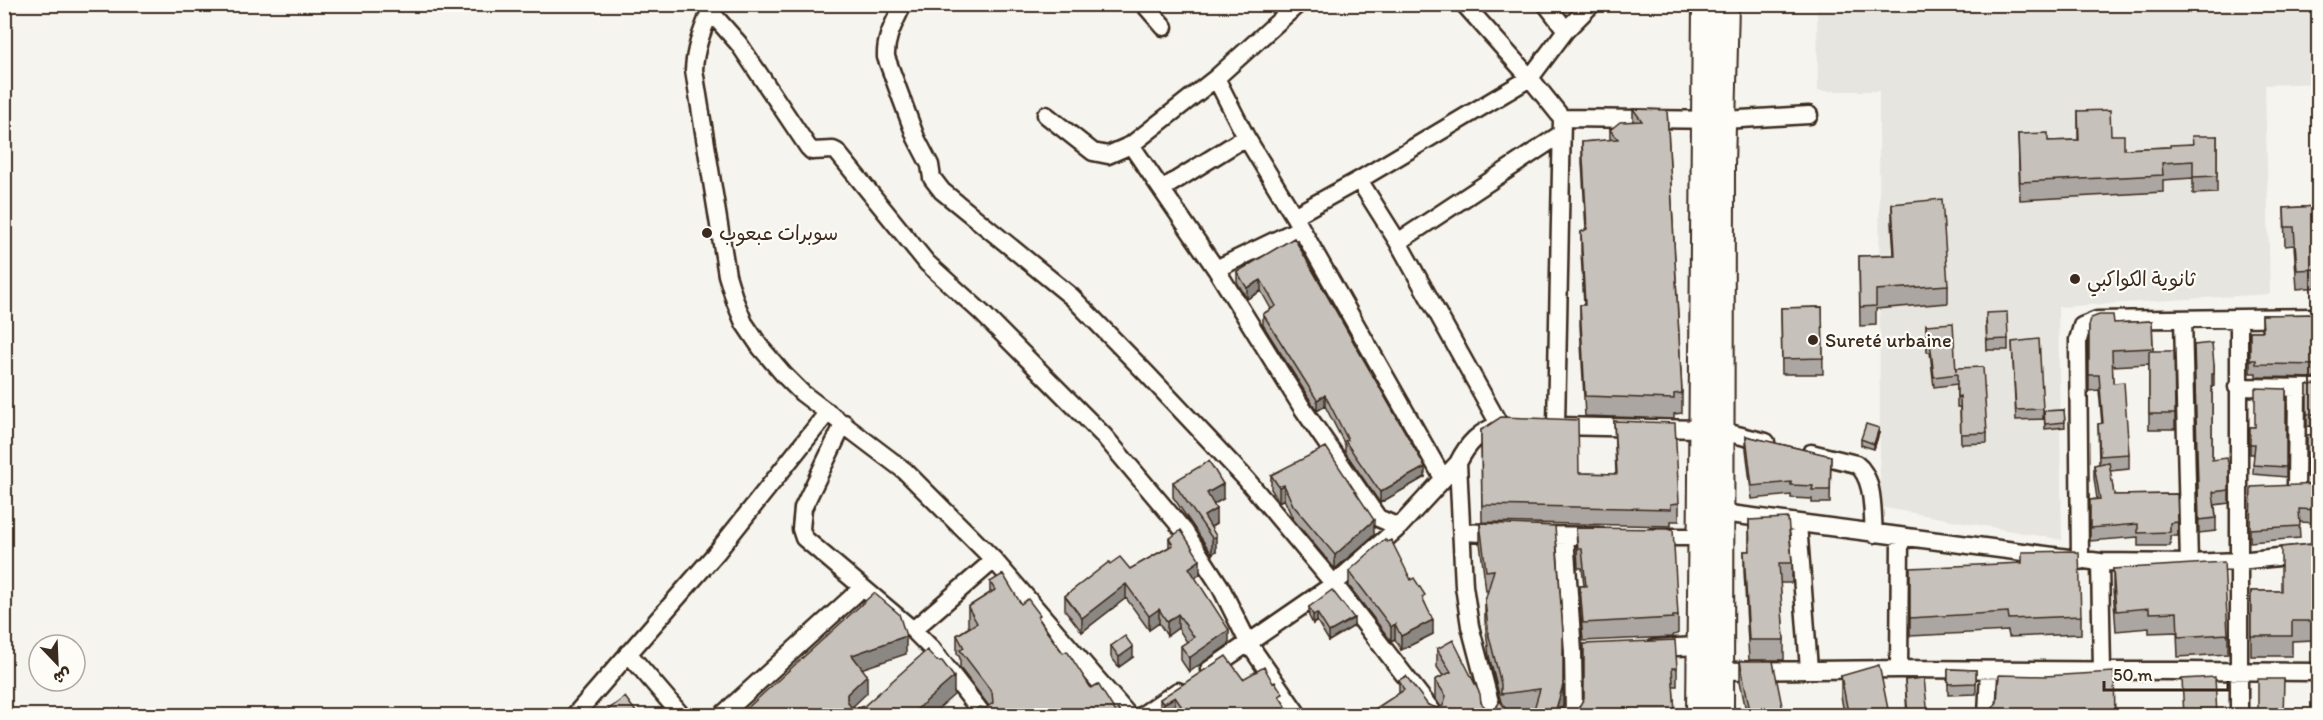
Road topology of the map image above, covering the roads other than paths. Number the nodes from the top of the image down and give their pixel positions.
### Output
1 (903, 4) edge
2 (1144, 4) edge
3 (1298, 4) edge
4 (1464, 4) edge
5 (1546, 4) edge
6 (1592, 4) edge
7 (1705, 4) edge
8 (1726, 4) edge
9 (712, 8) edge
10 (1164, 27) dead end
11 (1566, 30) junction
12 (1216, 78) junction
13 (1530, 78) junction
14 (1046, 115) dead end
15 (1809, 115) dead end
16 (1714, 119) junction
17 (1561, 126) junction
18 (1246, 136) junction
19 (1131, 145) junction
20 (1359, 180) junction
21 (1162, 189) junction
22 (1298, 222) junction
23 (1398, 242) junction
24 (1216, 269) junction
25 (2319, 317) edge
26 (2183, 319) junction
27 (2239, 319) junction
28 (2237, 387) junction
29 (2297, 388) junction
30 (2319, 388) edge
31 (828, 411) junction
32 (844, 423) junction
33 (1711, 430) junction
34 (1778, 444) edge
35 (1800, 450) edge
36 (1458, 463) junction
37 (1443, 478) junction
38 (2296, 487) edge
39 (1722, 513) junction
40 (1798, 524) junction
41 (1399, 527) junction
42 (1462, 532) junction
43 (1874, 534) junction
44 (1565, 536) junction
45 (1610, 537) edge
46 (1633, 537) edge
47 (1701, 537) junction
48 (1900, 538) junction
49 (2319, 553) edge
50 (994, 560) junction
51 (2080, 561) junction
52 (2239, 561) junction
53 (2100, 562) junction
54 (2189, 563) junction
55 (1334, 584) junction
56 (862, 588) junction
57 (912, 630) junction
58 (1249, 644) junction
59 (1700, 646) junction
60 (1642, 649) edge
61 (628, 653) junction
62 (1809, 669) junction
63 (1899, 669) junction
64 (1989, 670) junction
65 (2102, 670) junction
66 (1720, 671) junction
67 (2239, 671) junction
68 (2319, 672) edge
69 (574, 716) edge
70 (682, 716) edge
71 (721, 716) edge
72 (984, 716) edge
73 (1129, 716) edge
74 (1141, 716) edge
75 (1299, 716) edge
76 (1436, 716) edge
77 (1490, 716) edge
78 (1574, 716) edge
79 (1699, 716) edge
80 (1721, 716) edge
81 (1987, 716) edge
82 (2239, 716) edge

1 - 55 street
2 - 10 street
3 - 12 street
4 - 13 street
5 - 11 street
6 - 11 street
7 - 16 main road
8 - 16 main road
9 - 31 street
9 - 58 street
11 - 13 street
12 - 18 street
12 - 19 street
13 - 17 street
13 - 20 street
14 - 19 street
15 - 16 street
16 - 17 street
16 - 33 main road
17 - 23 street
17 - 33 street
18 - 21 street
18 - 22 street
19 - 21 street
20 - 22 street
20 - 23 street
21 - 24 street
22 - 24 street
22 - 37 street
23 - 36 street
24 - 41 street
25 - 27 street
26 - 27 street
26 - 51 street
26 - 54 street
27 - 28 street
28 - 29 street
28 - 52 street
29 - 30 street
29 - 38 street
31 - 32 street
31 - 61 street
32 - 50 street
32 - 56 street
33 - 34 street
33 - 39 main road
33 - 47 main road
35 - 43 street
36 - 37 street
36 - 42 street
37 - 41 street
39 - 40 street
39 - 66 main road
40 - 43 street
40 - 62 street
41 - 55 street
42 - 44 street
42 - 77 street
43 - 48 street
44 - 45 street
44 - 78 street
46 - 47 street
47 - 59 main road
48 - 51 street
48 - 63 street
49 - 52 street
50 - 57 street
50 - 73 street
51 - 53 street
52 - 54 street
52 - 67 street
53 - 54 street
53 - 65 street
55 - 58 street
55 - 76 street
56 - 57 street
56 - 71 street
57 - 72 street
58 - 74 street
58 - 75 street
59 - 60 street
59 - 79 main road
61 - 69 street
61 - 70 street
62 - 63 street
62 - 66 street
63 - 64 street
64 - 65 street
64 - 81 street
65 - 67 street
66 - 80 main road
67 - 68 street
67 - 82 street

